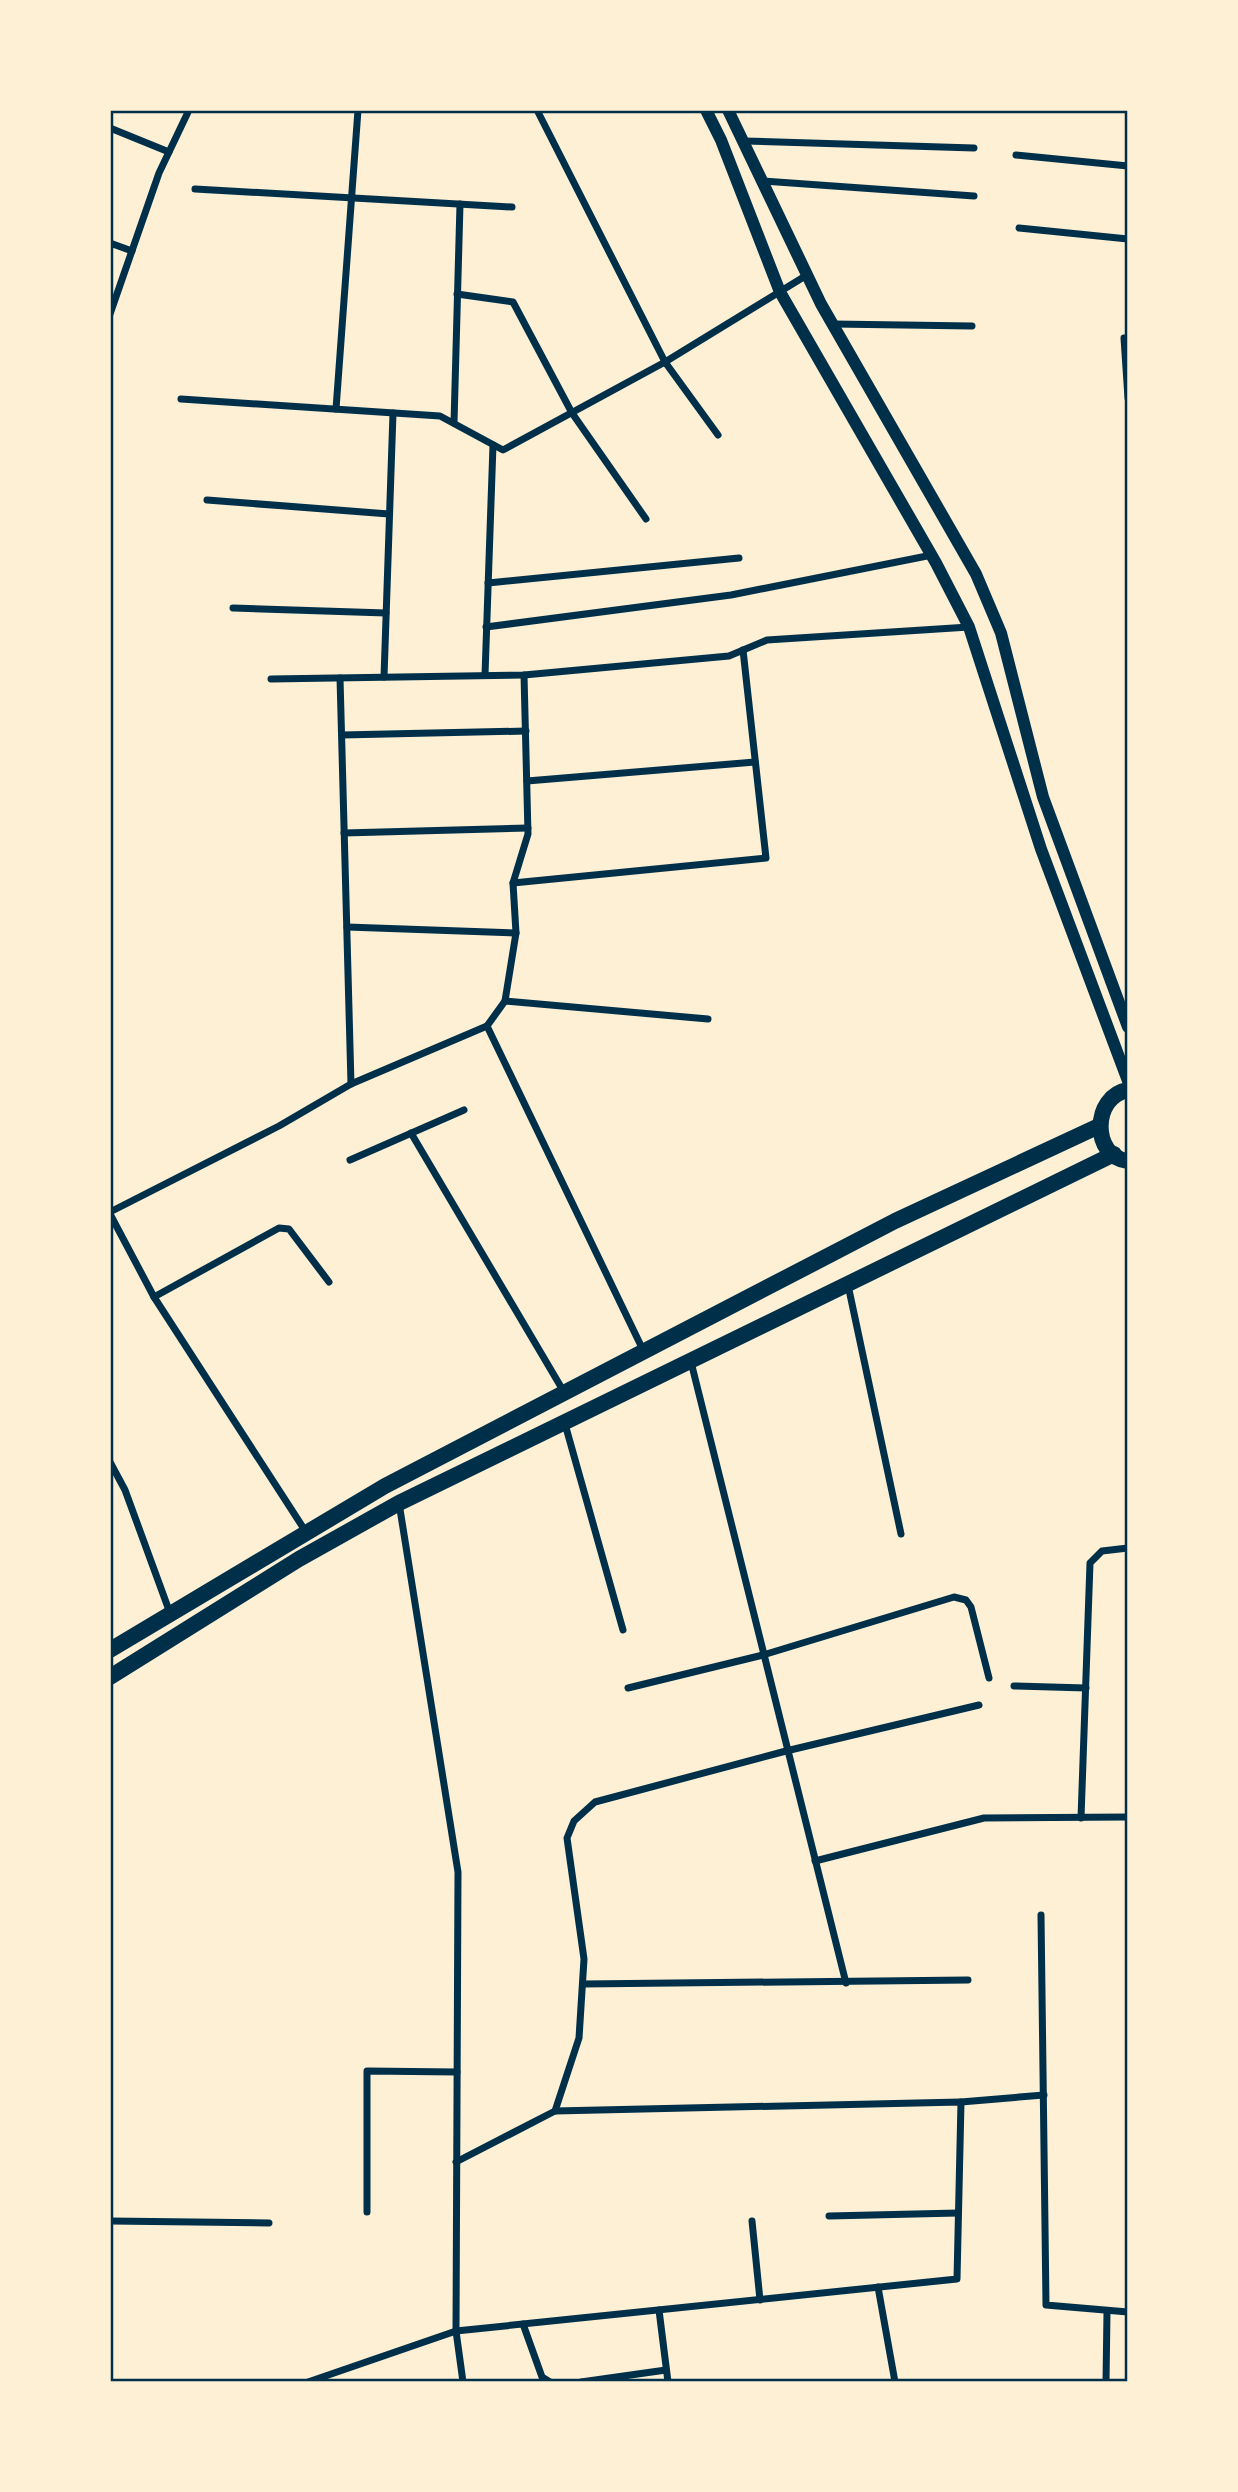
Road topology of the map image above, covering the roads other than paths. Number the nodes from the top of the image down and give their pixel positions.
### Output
1 (189, 110) edge
2 (358, 110) edge
3 (537, 110) edge
4 (706, 110) edge
5 (728, 110) edge
6 (110, 128) edge
7 (744, 141) junction
8 (974, 148) dead end
9 (169, 152) junction
10 (1016, 155) dead end
11 (1128, 166) edge
12 (762, 181) junction
13 (195, 189) dead end
14 (974, 196) dead end
15 (351, 197) junction
16 (460, 204) junction
17 (512, 206) dead end
18 (1019, 228) dead end
19 (1128, 239) edge
20 (110, 243) edge
21 (132, 251) junction
22 (807, 275) junction
23 (114, 291) edge
24 (780, 292) junction
25 (457, 294) junction
26 (110, 313) edge
27 (832, 324) junction
28 (972, 326) dead end
29 (1124, 338) dead end
30 (665, 362) junction
31 (1128, 398) edge
32 (181, 399) dead end
33 (336, 409) junction
34 (393, 413) junction
35 (572, 413) junction
36 (454, 423) junction
37 (718, 435) dead end
38 (493, 445) junction
39 (207, 500) dead end
40 (389, 514) junction
41 (646, 519) dead end
42 (932, 555) junction
43 (739, 558) dead end
44 (488, 583) junction
45 (233, 608) dead end
46 (386, 613) junction
47 (486, 627) junction
48 (969, 627) junction
49 (743, 650) junction
50 (524, 674) junction
51 (485, 675) junction
52 (384, 677) junction
53 (340, 678) junction
54 (271, 679) dead end
55 (526, 731) junction
56 (342, 735) junction
57 (755, 762) junction
58 (527, 781) junction
59 (528, 828) junction
60 (345, 833) junction
61 (513, 883) junction
62 (347, 927) junction
63 (516, 933) junction
64 (505, 1001) junction
65 (708, 1019) dead end
66 (486, 1026) junction
67 (1128, 1027) edge
68 (1128, 1081) edge
69 (351, 1084) junction
70 (1128, 1090) edge
71 (464, 1110) dead end
72 (1099, 1126) junction
73 (411, 1133) junction
74 (349, 1160) dead end
75 (1124, 1160) edge
76 (110, 1213) edge
77 (329, 1282) dead end
78 (848, 1285) junction
79 (154, 1297) junction
80 (644, 1353) junction
81 (691, 1362) junction
82 (565, 1393) junction
83 (565, 1424) junction
84 (110, 1462) edge
85 (399, 1503) junction
86 (306, 1533) junction
87 (901, 1534) dead end
88 (1128, 1548) edge
89 (171, 1614) junction
90 (624, 1630) dead end
91 (110, 1650) edge
92 (763, 1655) junction
93 (110, 1677) edge
94 (989, 1678) dead end
95 (1014, 1686) dead end
96 (628, 1688) dead end
97 (1086, 1688) junction
98 (979, 1705) dead end
99 (786, 1751) junction
100 (1128, 1816) edge
101 (1081, 1818) junction
102 (815, 1861) junction
103 (1041, 1915) dead end
104 (968, 1980) dead end
105 (846, 1983) junction
106 (583, 1984) junction
107 (457, 2072) junction
108 (1044, 2095) junction
109 (961, 2102) junction
110 (555, 2111) junction
111 (456, 2162) junction
112 (367, 2212) dead end
113 (958, 2213) junction
114 (829, 2216) dead end
115 (110, 2221) edge
116 (752, 2221) dead end
117 (269, 2223) dead end
118 (878, 2287) junction
119 (760, 2300) junction
120 (659, 2310) junction
121 (1107, 2312) junction
122 (1128, 2312) edge
123 (523, 2324) junction
124 (456, 2331) junction
125 (666, 2370) junction
126 (308, 2382) edge
127 (463, 2382) edge
128 (550, 2382) edge
129 (581, 2382) edge
130 (667, 2382) edge
131 (895, 2382) edge
132 (1106, 2382) edge

1 - 9 street
2 - 15 street
3 - 30 street
4 - 24 street
5 - 7 street
6 - 9 street
7 - 8 street
7 - 12 street
9 - 21 street
10 - 11 street
12 - 14 street
12 - 22 street
13 - 15 street
15 - 16 street
15 - 33 street
16 - 17 street
16 - 25 street
18 - 19 street
20 - 21 street
21 - 23 street
22 - 24 street
22 - 27 street
23 - 26 street
24 - 30 street
24 - 42 street
25 - 35 street
25 - 36 street
27 - 28 street
27 - 67 street
29 - 31 street
30 - 35 street
30 - 37 street
32 - 33 street
33 - 34 street
34 - 36 street
34 - 40 street
35 - 38 street
35 - 41 street
36 - 38 street
38 - 44 street
39 - 40 street
40 - 46 street
42 - 47 street
42 - 48 street
43 - 44 street
44 - 47 street
45 - 46 street
46 - 52 street
47 - 51 street
48 - 49 street
48 - 68 street
49 - 50 street
49 - 57 street
50 - 51 street
50 - 55 street
51 - 52 street
52 - 53 street
53 - 54 street
53 - 56 street
55 - 56 street
55 - 58 street
56 - 60 street
57 - 58 street
57 - 61 street
58 - 59 street
59 - 60 street
59 - 61 street
60 - 62 street
61 - 63 street
62 - 63 street
62 - 69 street
63 - 64 street
64 - 65 street
64 - 66 street
66 - 69 street
66 - 80 street
69 - 76 street
70 - 72 main road
71 - 73 street
72 - 75 main road
72 - 80 main road
73 - 74 street
73 - 82 street
75 - 78 main road
76 - 79 street
77 - 79 street
78 - 81 main road
78 - 87 street
79 - 86 street
80 - 82 main road
81 - 83 main road
81 - 92 street
82 - 86 main road
83 - 85 main road
83 - 90 street
84 - 89 street
85 - 93 main road
85 - 107 street
86 - 89 main road
88 - 97 street
89 - 91 main road
92 - 94 street
92 - 96 street
92 - 99 street
95 - 97 street
97 - 101 street
98 - 99 street
99 - 102 street
99 - 106 street
100 - 101 street
101 - 102 street
102 - 105 street
103 - 108 street
104 - 105 street
105 - 106 street
106 - 110 street
107 - 111 street
107 - 112 street
108 - 109 street
108 - 121 street
109 - 110 street
109 - 113 street
110 - 111 street
111 - 124 street
113 - 114 street
113 - 118 street
115 - 117 street
116 - 119 street
118 - 119 street
118 - 131 street
119 - 120 street
120 - 123 street
120 - 125 street
121 - 122 street
121 - 132 street
123 - 124 street
123 - 128 street
124 - 126 street
124 - 127 street
125 - 129 street
125 - 130 street

